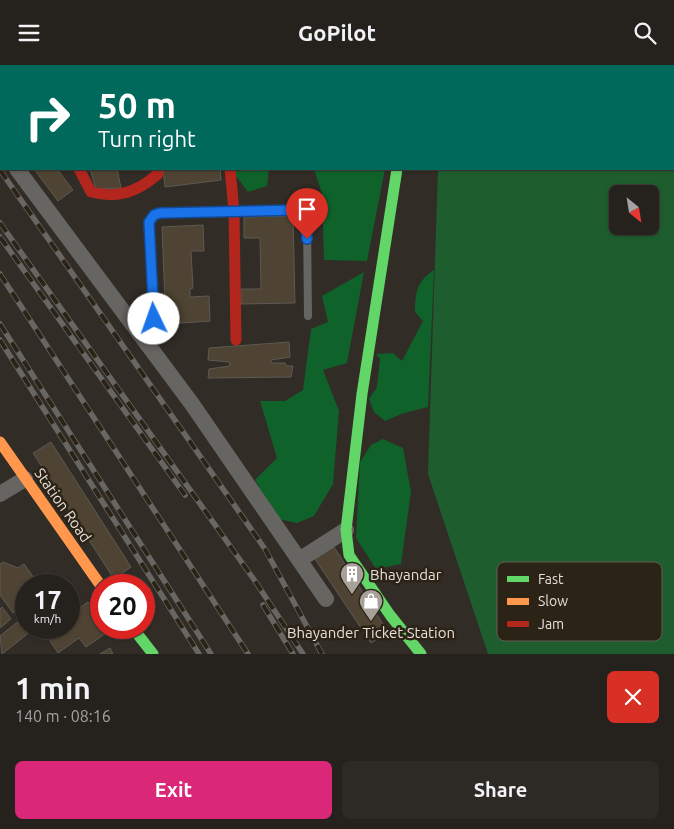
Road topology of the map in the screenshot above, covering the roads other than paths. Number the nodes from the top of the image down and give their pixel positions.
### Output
1 (18, 170) edge
2 (80, 170) edge
3 (157, 170) edge
4 (230, 170) edge
5 (397, 170) edge
6 (234, 211) junction
7 (308, 316) dead end
8 (154, 319) dead end
9 (236, 340) dead end
10 (0, 443) edge
11 (26, 479) junction
12 (0, 494) edge
13 (346, 530) junction
14 (299, 560) junction
15 (93, 574) edge
16 (326, 599) dead end
17 (141, 639) edge
18 (153, 654) edge
19 (421, 654) edge

1 - 14 street
2 - 3 street
4 - 6 street
5 - 13 street
6 - 7 lane
6 - 8 lane
6 - 9 street
10 - 11 street, Station Road
11 - 12 street
11 - 15 street, Station Road
13 - 14 street
13 - 19 street
14 - 16 street
17 - 18 street

